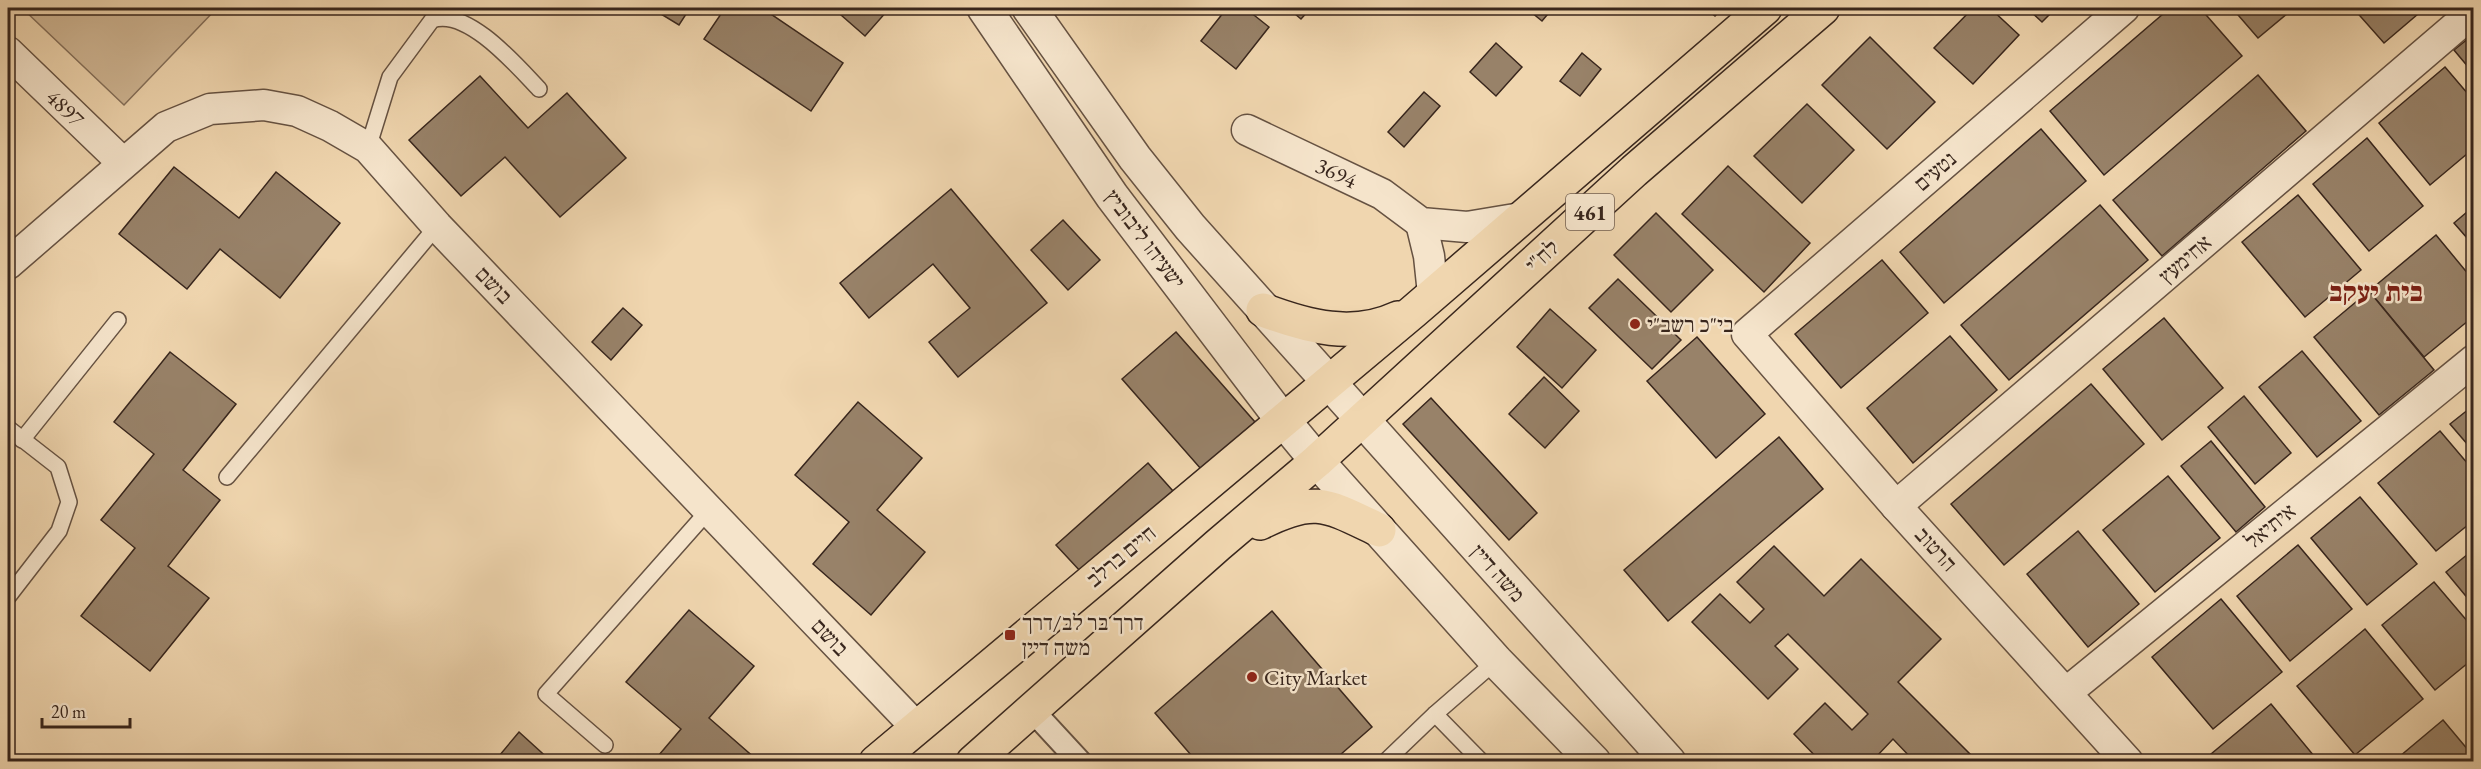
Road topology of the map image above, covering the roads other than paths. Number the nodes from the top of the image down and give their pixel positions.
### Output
1 (984, 8) edge
2 (1029, 8) edge
3 (1766, 8) edge
4 (1823, 8) edge
5 (2124, 8) edge
6 (2474, 11) edge
7 (8, 52) edge
8 (539, 89) dead end
9 (1247, 130) dead end
10 (368, 148) junction
11 (123, 163) junction
12 (1521, 218) junction
13 (1421, 222) junction
14 (437, 226) junction
15 (8, 264) edge
16 (1423, 303) junction
17 (1263, 310) junction
18 (118, 320) dead end
19 (1747, 334) joint
20 (2474, 360) edge
21 (1329, 383) junction
22 (1284, 420) junction
23 (1362, 421) junction
24 (8, 428) edge
25 (22, 440) junction
26 (1317, 461) junction
27 (227, 477) dead end
28 (1896, 506) junction
29 (708, 511) junction
30 (1379, 530) junction
31 (1218, 545) junction
32 (8, 597) edge
33 (1496, 661) junction
34 (2067, 692) junction
35 (1032, 710) junction
36 (1435, 714) junction
37 (916, 727) junction
38 (605, 745) dead end
39 (876, 762) edge
40 (973, 762) edge
41 (1080, 762) edge
42 (1385, 762) edge
43 (1482, 762) edge
44 (1593, 762) edge
45 (1669, 762) edge
46 (2128, 762) edge

1 - 22 street, ישעיהו ליבוביץ
2 - 17 street, ישעיהו ליבוביץ
3 - 12 main road, לח"י / 461
4 - 23 main road, לח"י / 461
5 - 19 street, נטעים
6 - 28 street, אחימעץ
7 - 11 street, 4897
8 - 10 lane
9 - 13 street, 3694
10 - 11 street, בושם
10 - 14 street, בושם
11 - 15 street, בושם
12 - 13 street, 3694
12 - 16 main road, לח"י / 461
13 - 16 street
14 - 27 lane
14 - 29 street, בושם
16 - 17 main road
16 - 21 main road, לח"י / 461
17 - 21 street, ישעיהו ליבוביץ
18 - 25 lane
19 - 28 street, הרטוב
20 - 34 street, איתיאל
21 - 22 main road, לח"י / 461
21 - 23 street, משה דיין
22 - 26 street, ישעיהו ליבוביץ
22 - 37 main road, חיים ברלב / 461
23 - 26 main road, לח"י / 461
23 - 45 street, משה דיין
24 - 25 lane
25 - 32 lane
26 - 30 street
26 - 31 main road, 461
28 - 34 street, הרטוב
29 - 37 street, בושם
29 - 38 lane
30 - 31 main road
30 - 33 street
31 - 35 main road, 461
33 - 36 lane
33 - 44 street
34 - 46 street, הרטוב
35 - 40 main road, 461
35 - 41 street
36 - 42 lane
36 - 43 lane
37 - 39 main road, חיים ברלב / 461

